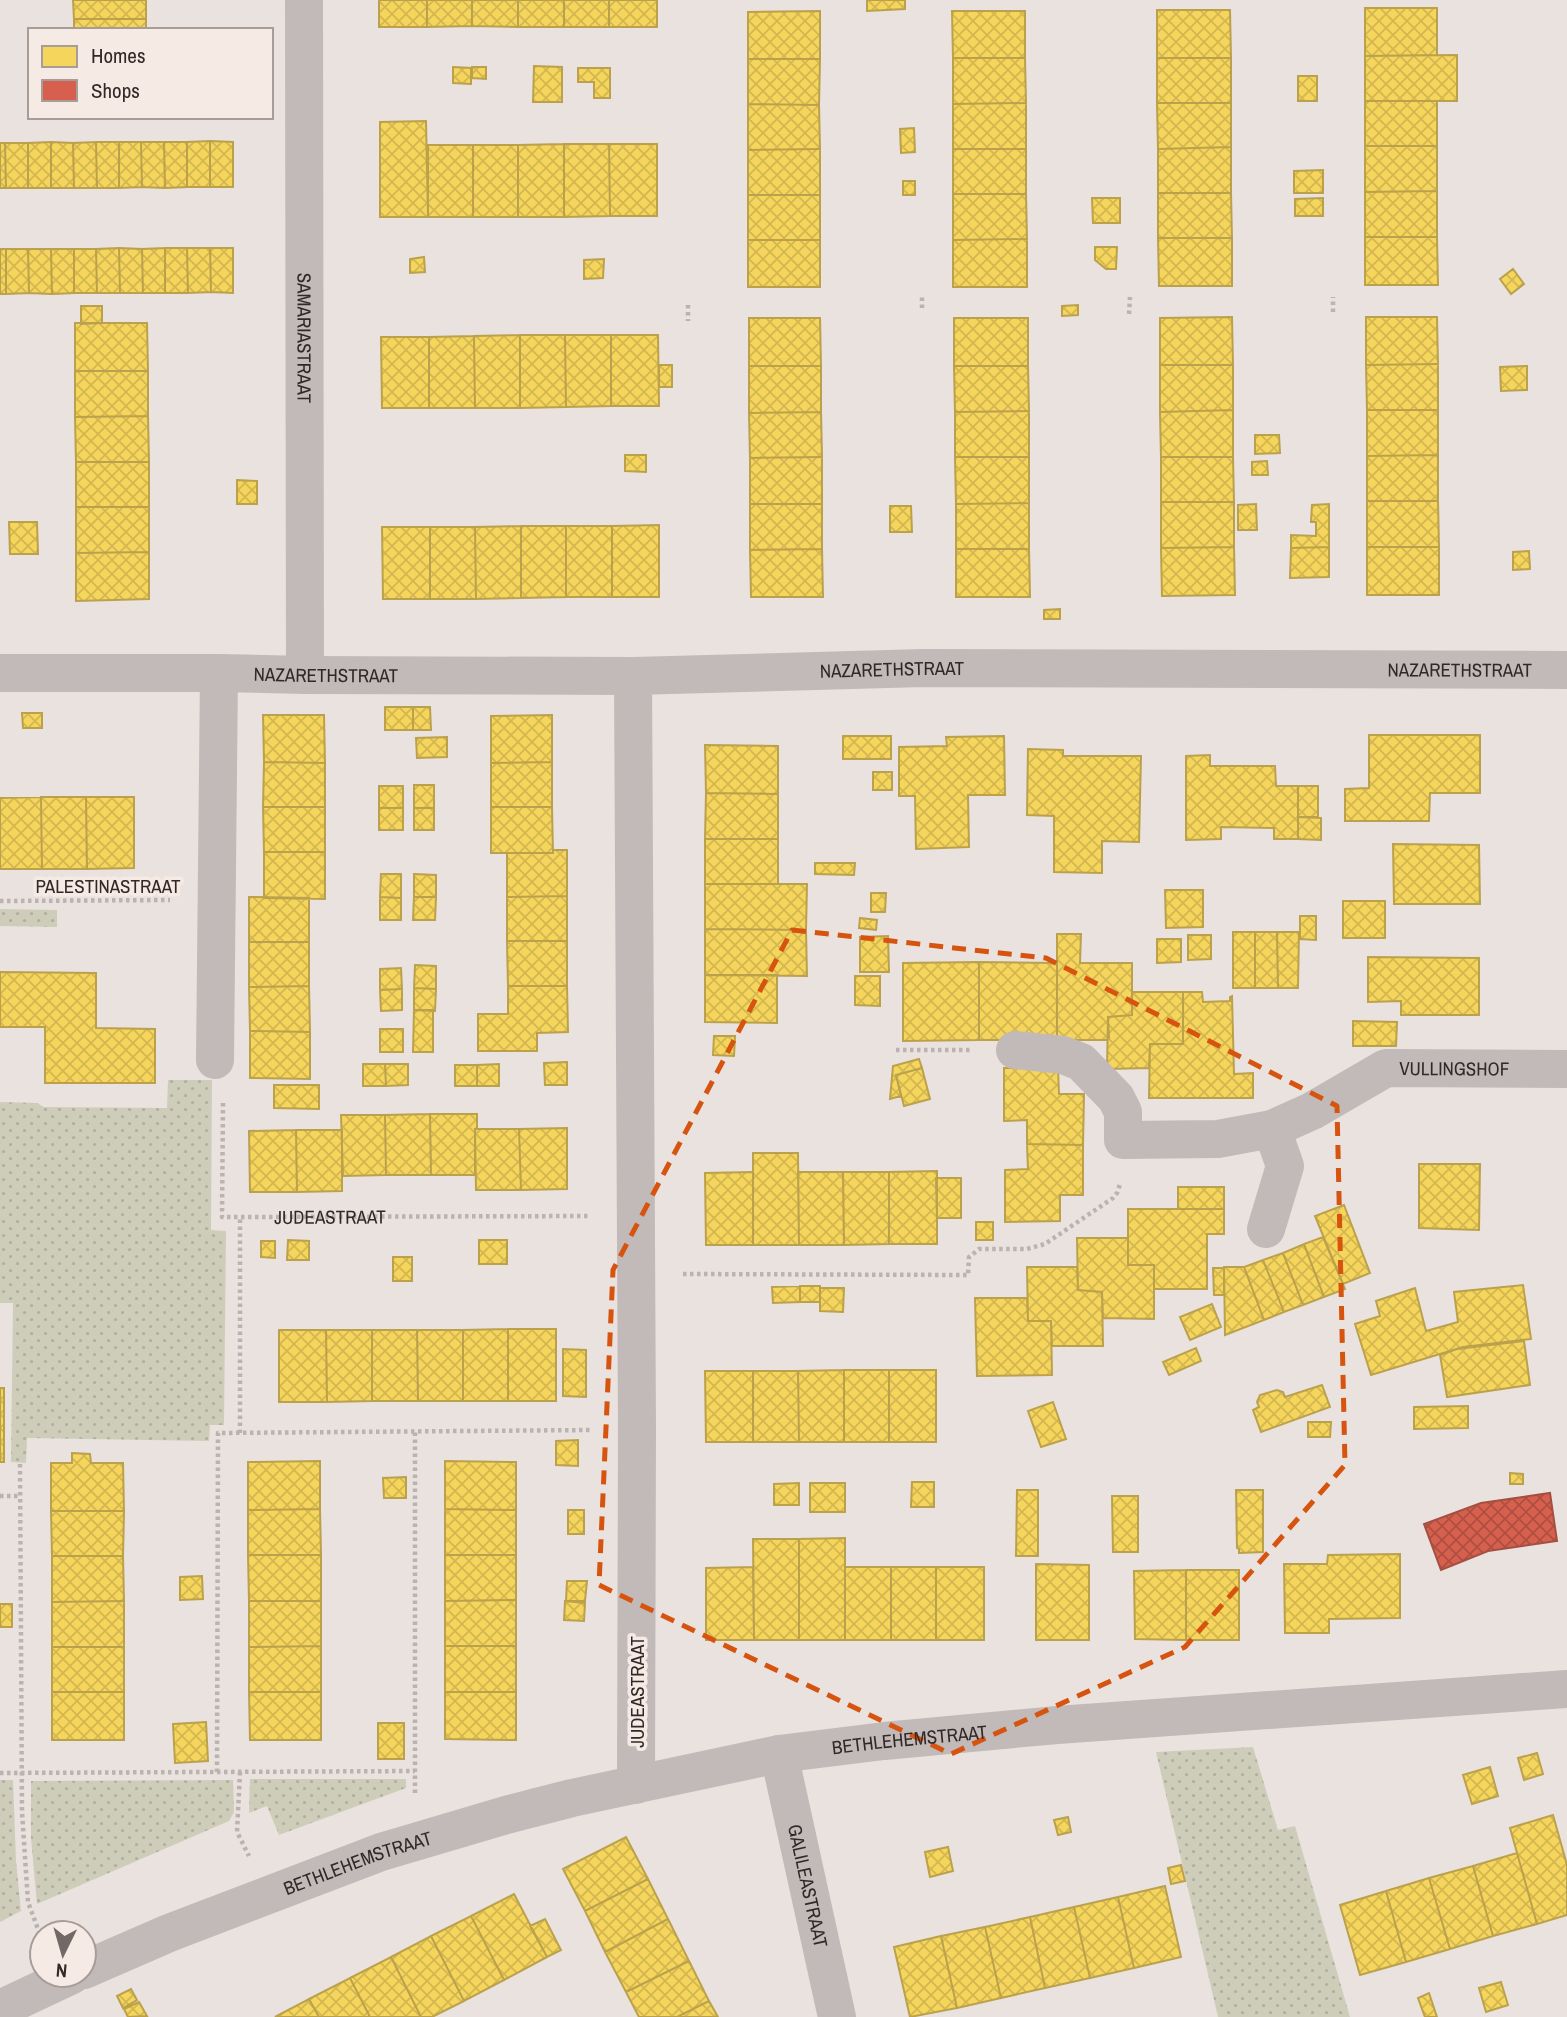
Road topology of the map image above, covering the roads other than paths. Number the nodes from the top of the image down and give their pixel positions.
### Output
1 (304, 0) edge
2 (1567, 670) edge
3 (0, 673) edge
4 (219, 673) junction
5 (305, 675) junction
6 (634, 676) junction
7 (1015, 1050) road end
8 (215, 1060) road end
9 (1567, 1069) edge
10 (1272, 1129) junction
11 (1266, 1229) dead end
12 (1567, 1689) edge
13 (779, 1754) junction
14 (636, 1785) junction
15 (98, 1964) edge
16 (42, 1989) edge
17 (0, 2009) edge
18 (837, 2017) edge

1 - 5 street, SAMARIASTRAAT
2 - 6 street, NAZARETHSTRAAT
3 - 4 street, NAZARETHSTRAAT
4 - 5 street, NAZARETHSTRAAT
4 - 8 street
5 - 6 street, NAZARETHSTRAAT
6 - 14 street, JUDEASTRAAT
7 - 10 street, VULLINGSHOF
9 - 10 street, VULLINGSHOF
10 - 11 street
12 - 13 street, BETHLEHEMSTRAAT
13 - 14 street, BETHLEHEMSTRAAT
13 - 18 street, GALILEASTRAAT
14 - 15 street, BETHLEHEMSTRAAT
16 - 17 street

